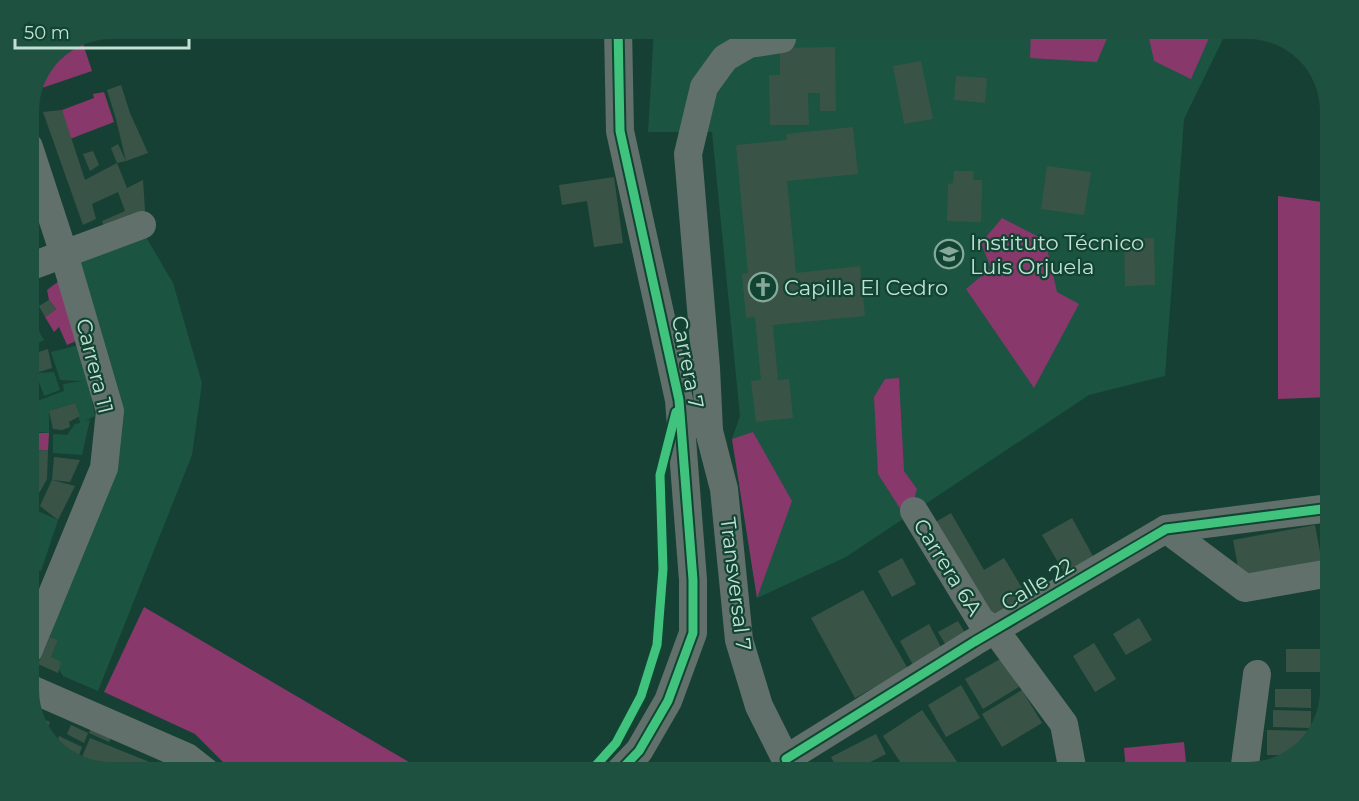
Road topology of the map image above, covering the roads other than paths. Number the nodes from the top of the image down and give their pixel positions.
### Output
1 (618, 39) edge
2 (782, 39) dead end
3 (39, 178) edge
4 (142, 225) dead end
5 (64, 254) junction
6 (39, 263) edge
7 (680, 400) junction
8 (709, 431) junction
9 (1320, 509) edge
10 (914, 511) dead end
11 (1166, 529) junction
12 (1320, 575) edge
13 (39, 626) edge
14 (994, 630) junction
15 (1257, 674) dead end
16 (39, 692) edge
17 (193, 762) edge
18 (629, 762) edge
19 (787, 762) edge
20 (795, 762) edge
21 (1071, 762) edge
22 (1245, 762) edge

1 - 7 street, Carrera 7
2 - 8 street
3 - 5 street, Carrera 11
4 - 5 street
5 - 6 street
5 - 13 street, Carrera 11
7 - 8 street, Transversal 7
7 - 18 street, Carrera 7
8 - 19 street, Transversal 7
9 - 11 street, Calle 22
10 - 14 street, Carrera 6A
11 - 12 street
11 - 14 street, Calle 22
14 - 20 street, Calle 22
14 - 21 street, Carrera 6A
15 - 22 street
16 - 17 street

